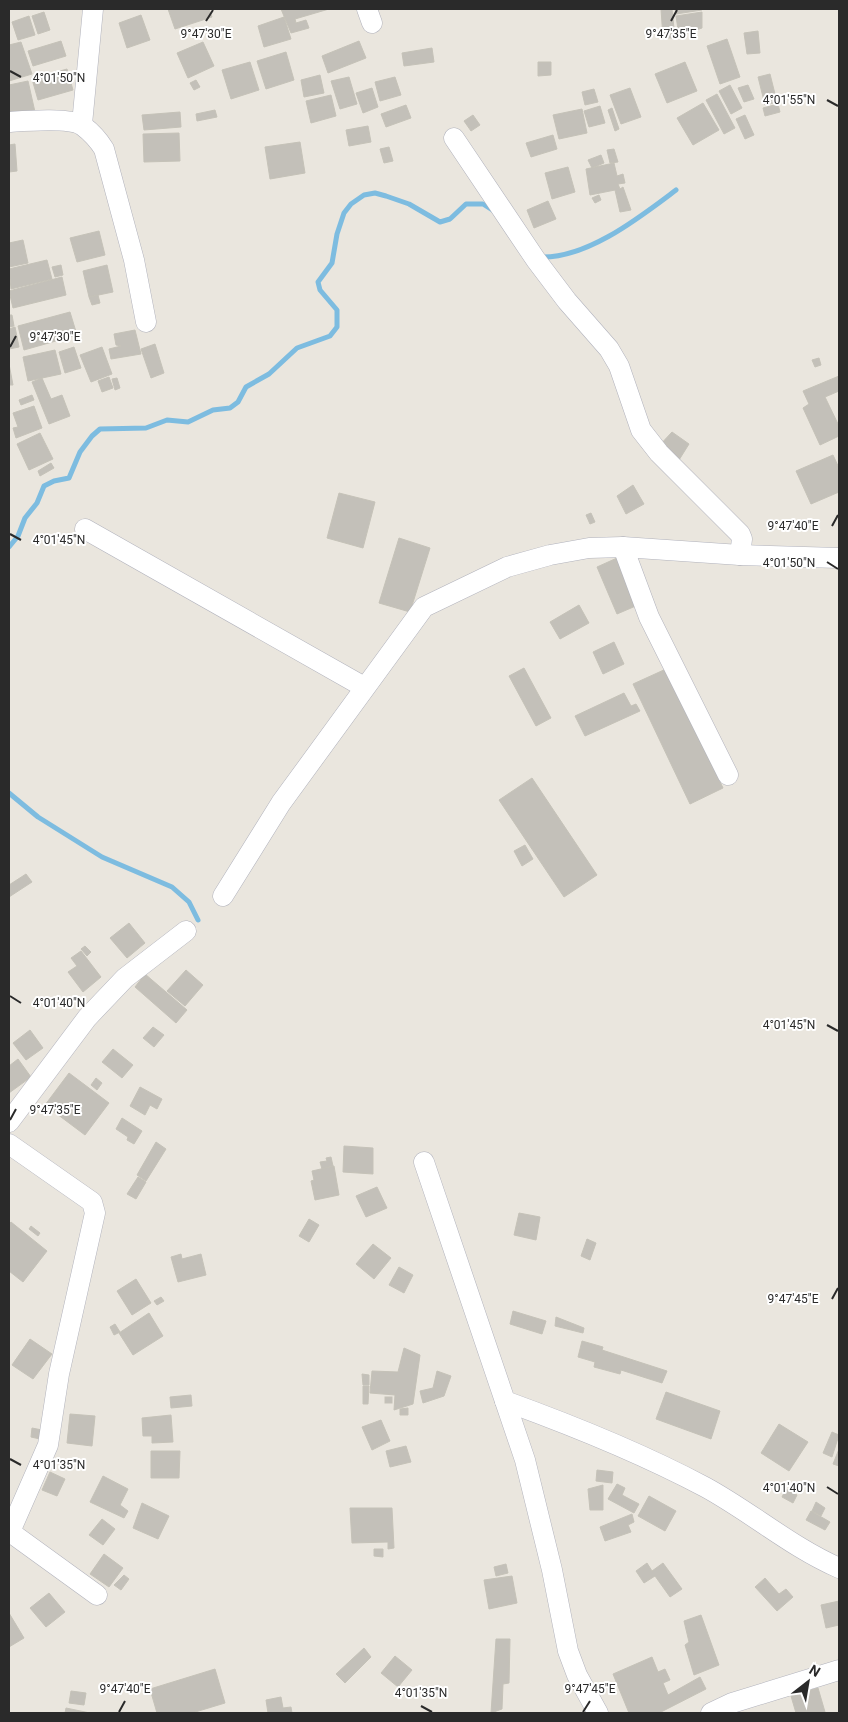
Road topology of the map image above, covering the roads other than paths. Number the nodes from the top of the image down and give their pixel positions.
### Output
1 (93, 9) edge
2 (9, 122) edge
3 (82, 124) junction
4 (454, 138) dead end
5 (146, 322) dead end
6 (86, 529) dead end
7 (623, 547) junction
8 (740, 555) junction
9 (839, 558) edge
10 (364, 687) junction
11 (728, 775) dead end
12 (223, 896) dead end
13 (186, 930) dead end
14 (9, 1122) edge
15 (9, 1144) edge
16 (424, 1162) dead end
17 (506, 1401) junction
18 (9, 1533) edge
19 (839, 1568) edge
20 (97, 1595) dead end
21 (839, 1670) edge
22 (598, 1713) edge
23 (711, 1713) edge

1 - 3 street
2 - 3 street
3 - 5 street
4 - 8 street
6 - 10 street
7 - 8 street
7 - 10 street
7 - 11 street
8 - 9 street
10 - 12 street
13 - 14 street
15 - 18 street
16 - 17 street
17 - 19 street
17 - 22 street
18 - 20 street
21 - 23 street

